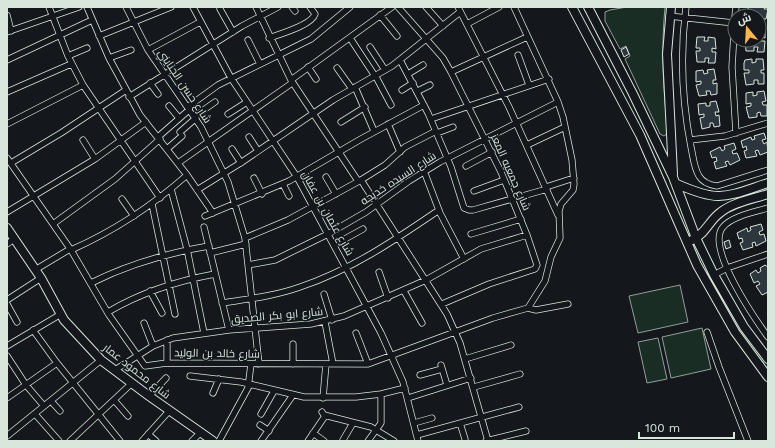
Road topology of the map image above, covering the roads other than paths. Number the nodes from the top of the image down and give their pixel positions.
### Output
1 (49, 7) edge
2 (79, 7) edge
3 (87, 7) edge
4 (126, 7) edge
5 (171, 7) edge
6 (193, 7) edge
7 (256, 7) edge
8 (278, 7) edge
9 (310, 7) edge
10 (350, 7) edge
11 (392, 7) edge
12 (398, 7) edge
13 (426, 7) edge
14 (499, 7) edge
15 (514, 7) edge
16 (572, 7) edge
17 (587, 7) edge
18 (671, 7) edge
19 (686, 7) edge
20 (220, 9) dead end
21 (459, 9) edge
22 (7, 15) edge
23 (380, 15) junction
24 (52, 16) junction
25 (260, 16) junction
26 (670, 16) junction
27 (684, 18) junction
28 (727, 18) edge
29 (92, 20) junction
30 (200, 22) junction
31 (133, 23) junction
32 (467, 24) junction
33 (443, 26) junction
34 (9, 31) edge
35 (233, 32) junction
36 (59, 35) junction
37 (99, 36) junction
38 (398, 36) dead end
39 (527, 37) junction
40 (270, 38) junction
41 (350, 38) junction
42 (427, 39) junction
43 (248, 40) dead end
44 (212, 45) junction
45 (370, 47) dead end
46 (87, 48) dead end
47 (734, 48) edge
48 (131, 50) dead end
49 (148, 50) junction
50 (518, 55) dead end
51 (68, 56) junction
52 (278, 56) junction
53 (483, 56) junction
54 (109, 58) junction
55 (7, 60) edge
56 (400, 60) junction
57 (71, 64) junction
58 (260, 64) junction
59 (423, 65) dead end
60 (308, 67) junction
61 (337, 68) dead end
62 (385, 70) junction
63 (451, 72) junction
64 (165, 74) junction
65 (408, 74) junction
66 (375, 75) junction
67 (231, 78) junction
68 (316, 79) dead end
69 (549, 79) junction
70 (291, 81) junction
71 (150, 83) junction
72 (413, 83) junction
73 (83, 84) junction
74 (430, 85) dead end
75 (529, 86) junction
76 (353, 88) junction
77 (126, 90) junction
78 (402, 90) dead end
79 (7, 92) edge
80 (418, 92) junction
81 (158, 94) dead end
82 (503, 94) junction
83 (129, 97) junction
84 (215, 102) dead end
85 (247, 102) junction
86 (558, 102) junction
87 (424, 105) junction
88 (169, 106) dead end
89 (391, 106) dead end
90 (469, 106) junction
91 (189, 107) junction
92 (365, 107) junction
93 (100, 108) junction
94 (252, 110) junction
95 (312, 113) junction
96 (228, 114) dead end
97 (195, 117) junction
98 (179, 118) junction
99 (431, 119) junction
100 (146, 122) junction
101 (341, 122) dead end
102 (516, 123) junction
103 (768, 123) edge
104 (7, 124) edge
105 (388, 124) junction
106 (453, 127) dead end
107 (565, 127) junction
108 (374, 131) junction
109 (436, 132) junction
110 (736, 133) junction
111 (249, 137) dead end
112 (159, 138) junction
113 (485, 138) junction
114 (83, 140) dead end
115 (208, 140) junction
116 (690, 140) junction
117 (120, 141) junction
118 (273, 141) junction
119 (526, 145) junction
120 (232, 149) dead end
121 (168, 150) junction
122 (258, 151) junction
123 (340, 152) junction
124 (400, 152) junction
125 (492, 152) junction
126 (7, 158) edge
127 (447, 158) junction
128 (96, 159) junction
129 (11, 163) junction
130 (135, 163) junction
131 (178, 163) junction
132 (241, 163) junction
133 (466, 166) dead end
134 (768, 170) edge
135 (424, 171) junction
136 (224, 173) junction
137 (187, 175) junction
138 (326, 177) dead end
139 (254, 178) dead end
140 (297, 178) junction
141 (574, 178) junction
142 (360, 180) junction
143 (504, 180) junction
144 (675, 180) junction
145 (768, 183) edge
146 (283, 184) junction
147 (547, 188) junction
148 (171, 189) junction
149 (197, 190) junction
150 (474, 191) dead end
151 (262, 194) junction
152 (336, 194) junction
153 (768, 194) edge
154 (33, 196) junction
155 (290, 196) dead end
156 (160, 198) junction
157 (122, 199) dead end
158 (512, 199) junction
159 (152, 204) junction
160 (377, 204) junction
161 (235, 205) junction
162 (314, 206) junction
163 (768, 208) edge
164 (439, 210) junction
165 (7, 212) edge
166 (213, 214) junction
167 (134, 216) junction
168 (205, 216) dead end
169 (559, 217) junction
170 (521, 219) junction
171 (53, 224) junction
172 (204, 227) dead end
173 (7, 228) edge
174 (363, 229) dead end
175 (328, 234) junction
176 (471, 234) dead end
177 (527, 235) junction
178 (398, 237) junction
179 (696, 238) junction
180 (14, 239) junction
181 (245, 241) junction
182 (686, 243) junction
183 (7, 244) edge
184 (334, 245) junction
185 (209, 246) junction
186 (71, 249) junction
187 (187, 249) junction
188 (210, 252) junction
189 (163, 254) junction
190 (768, 254) edge
191 (464, 259) junction
192 (248, 265) junction
193 (346, 268) junction
194 (728, 268) junction
195 (35, 270) junction
196 (379, 272) dead end
197 (215, 274) junction
198 (714, 275) junction
199 (41, 278) junction
200 (193, 278) junction
201 (426, 280) junction
202 (91, 283) junction
203 (169, 284) junction
204 (150, 291) junction
205 (404, 291) junction
206 (324, 294) dead end
207 (252, 298) junction
208 (388, 298) junction
209 (7, 300) edge
210 (222, 303) junction
211 (7, 304) edge
212 (442, 304) junction
213 (568, 304) dead end
214 (367, 307) junction
215 (528, 308) junction
216 (108, 312) junction
217 (162, 313) dead end
218 (60, 314) junction
219 (175, 314) dead end
220 (332, 320) junction
221 (17, 322) dead end
222 (325, 322) junction
223 (144, 323) dead end
224 (422, 323) dead end
225 (255, 328) junction
226 (33, 330) junction
227 (229, 330) junction
228 (455, 332) junction
229 (707, 332) dead end
230 (204, 333) junction
231 (356, 333) dead end
232 (768, 337) edge
233 (167, 340) junction
234 (293, 344) dead end
235 (7, 345) edge
236 (510, 345) dead end
237 (153, 346) junction
238 (7, 356) edge
239 (137, 356) junction
240 (393, 356) junction
241 (465, 359) junction
242 (101, 360) junction
243 (768, 360) edge
244 (167, 362) junction
245 (57, 363) junction
246 (251, 364) junction
247 (259, 364) junction
248 (294, 364) junction
249 (329, 364) junction
250 (368, 364) junction
251 (115, 370) junction
252 (520, 374) dead end
253 (190, 376) dead end
254 (420, 376) dead end
255 (768, 377) edge
256 (166, 378) dead end
257 (471, 378) junction
258 (219, 380) junction
259 (73, 382) junction
260 (132, 383) junction
261 (250, 384) junction
262 (26, 385) junction
263 (447, 386) junction
264 (405, 388) junction
265 (474, 388) junction
266 (274, 391) junction
267 (213, 393) dead end
268 (381, 394) junction
269 (293, 395) junction
270 (149, 396) junction
271 (7, 398) edge
272 (324, 398) junction
273 (408, 398) junction
274 (51, 400) junction
275 (114, 400) junction
276 (44, 406) junction
277 (519, 407) dead end
278 (170, 410) junction
279 (60, 411) dead end
280 (35, 414) junction
281 (100, 414) junction
282 (261, 414) dead end
283 (128, 416) dead end
284 (482, 417) junction
285 (432, 418) dead end
286 (353, 423) junction
287 (414, 423) junction
288 (460, 423) junction
289 (260, 425) dead end
290 (377, 429) junction
291 (269, 431) junction
292 (526, 431) dead end
293 (201, 432) junction
294 (313, 433) junction
295 (148, 434) junction
296 (7, 436) edge
297 (417, 438) edge
298 (465, 439) dead end
299 (343, 440) dead end
300 (59, 441) edge
301 (70, 441) edge
302 (120, 441) edge
303 (142, 441) edge
304 (156, 441) edge
305 (192, 441) edge
306 (213, 441) edge
307 (219, 441) edge
308 (261, 441) edge
309 (308, 441) edge
310 (324, 441) edge
311 (368, 441) edge
312 (394, 441) edge
313 (487, 441) edge
314 (748, 441) edge

1 - 24 street
2 - 24 street
3 - 29 street
4 - 31 street, شارع حسن الجنايني
5 - 31 street
6 - 30 street, شارع عثمان بن عفان
7 - 25 street
8 - 25 street
9 - 40 street
10 - 52 street
11 - 23 street
12 - 42 street, شارع جمعيه المعز
13 - 33 street
14 - 32 street
15 - 39 street
16 - 182 street
17 - 144 street
18 - 26 street
19 - 27 street
20 - 35 street
21 - 32 street
21 - 33 street
22 - 34 street
23 - 38 street
23 - 41 street
24 - 34 street
24 - 36 street
25 - 35 street
25 - 40 street
26 - 27 street
26 - 144 street
27 - 28 street
27 - 116 street
29 - 36 street
29 - 37 street
30 - 44 street, شارع عثمان بن عفان
30 - 49 street
31 - 37 street
31 - 49 street, شارع حسن الجنايني
32 - 53 street
33 - 42 street
35 - 44 street
36 - 51 street
36 - 55 street
37 - 54 street
39 - 53 street
39 - 69 street
40 - 52 street
41 - 60 street
41 - 66 street
42 - 56 street
42 - 63 street, شارع جمعيه المعز
43 - 58 street
44 - 64 street
44 - 67 street, شارع عثمان بن عفان
45 - 62 street
46 - 51 street
47 - 110 street
48 - 54 street
49 - 64 street, شارع حسن الجنايني
50 - 75 street
51 - 57 street
52 - 58 street
52 - 70 street
53 - 63 street
53 - 82 street
54 - 77 street
56 - 62 street
56 - 65 street
57 - 73 street
57 - 79 street
58 - 67 street
59 - 65 street
60 - 68 street
60 - 70 street
61 - 76 street
62 - 66 street
63 - 90 street, شارع جمعيه المعز
64 - 71 street
64 - 91 street, شارع حسن الجنايني
65 - 72 street
66 - 76 street
66 - 89 street
67 - 85 street, شارع عثمان بن عفان
67 - 91 street
69 - 75 street
69 - 86 street
70 - 94 street
70 - 95 street
71 - 81 street
71 - 83 street
72 - 78 street
72 - 80 street
73 - 93 street
73 - 104 street
74 - 80 street
75 - 82 street
76 - 92 street
76 - 95 street
77 - 83 street
77 - 93 street
80 - 87 street
82 - 90 street
82 - 102 street
83 - 100 street
84 - 97 street
85 - 94 street, شارع عثمان بن عفان
85 - 96 street
86 - 102 street, شارع السيده خديجه
86 - 107 street
87 - 99 street
87 - 105 street
88 - 98 street
90 - 99 street
90 - 113 street, شارع جمعيه المعز
91 - 97 street, شارع حسن الجنايني
91 - 98 street
92 - 101 street
92 - 108 street
93 - 117 street
93 - 129 street
94 - 115 street
94 - 118 street, شارع عثمان بن عفان
95 - 118 street
95 - 123 street
97 - 115 street, شارع حسن الجنايني
97 - 121 street
98 - 112 street
99 - 109 street
100 - 112 street
100 - 117 street
102 - 113 street, شارع السيده خديجه
102 - 119 street
103 - 110 street
105 - 108 street
105 - 124 street
106 - 109 street
107 - 119 street
107 - 141 street
108 - 123 street
109 - 124 street
109 - 127 street
110 - 116 street
111 - 122 street
112 - 121 street
112 - 130 street
113 - 125 street, شارع جمعيه المعز
113 - 127 street, شارع السيده خديجه
114 - 128 street
115 - 131 street
115 - 136 street, شارع حسن الجنايني
116 - 134 street
117 - 128 street
117 - 130 street
118 - 122 street
118 - 140 street, شارع عثمان بن عفان
119 - 147 street
120 - 132 street
121 - 131 street
122 - 132 street
123 - 140 street
123 - 142 street
124 - 142 street
125 - 133 street
125 - 143 street, شارع جمعيه المعز
126 - 129 street, شارع خالد بن الوليد
127 - 135 street, شارع السيده خديجه
127 - 158 street
128 - 154 street
129 - 154 street, شارع خالد بن الوليد
130 - 156 street
130 - 171 street
131 - 137 street
132 - 136 street
135 - 160 street, شارع السيده خديجه
135 - 164 street
136 - 149 street
136 - 161 street, شارع حسن الجنايني
137 - 148 street
137 - 149 street
138 - 152 street
139 - 151 street
140 - 146 street
140 - 162 street, شارع عثمان بن عفان
141 - 147 street
141 - 169 street
142 - 152 street
142 - 160 street
143 - 150 street
143 - 158 street, شارع جمعيه المعز
144 - 145 street
144 - 179 street
146 - 151 street
146 - 155 street
147 - 158 street
147 - 169 street
148 - 156 street
148 - 187 street
149 - 166 street
151 - 161 street
152 - 162 street
153 - 179 street
154 - 165 street
154 - 171 street, شارع خالد بن الوليد
156 - 159 street
157 - 167 street
158 - 170 street, شارع جمعيه المعز
159 - 167 street
159 - 189 street
160 - 175 street, شارع السيده خديجه
160 - 178 street
161 - 166 street
161 - 181 street, شارع حسن الجنايني
162 - 175 street, شارع عثمان بن عفان
162 - 181 street
163 - 194 street
164 - 178 street
164 - 191 street
166 - 168 street
167 - 186 street
169 - 215 street
170 - 176 street
170 - 177 street, شارع جمعيه المعز
171 - 186 street, شارع خالد بن الوليد
172 - 185 street
173 - 180 street, شارع محمود عمار
174 - 184 street
175 - 184 street, شارع عثمان بن عفان
175 - 192 street, شارع السيده خديجه
177 - 191 street, شارع ابو بكر الصديق
177 - 212 street, شارع جمعيه المعز
178 - 193 street
178 - 201 street
179 - 182 street
179 - 198 street
180 - 183 street
180 - 195 street, شارع محمود عمار
181 - 188 street
181 - 192 street, شارع حسن الجنايني
182 - 255 street
184 - 193 street, شارع عثمان بن عفان
185 - 187 street
185 - 188 street
186 - 195 street
186 - 202 street, شارع خالد بن الوليد
187 - 189 street
187 - 200 street
188 - 197 street
189 - 202 street
189 - 203 street
190 - 194 street
191 - 201 street, شارع ابو بكر الصديق
192 - 207 street, شارع حسن الجنايني
193 - 207 street
193 - 214 street, شارع عثمان بن عفان
194 - 198 street
194 - 232 street
195 - 199 street, شارع محمود عمار
196 - 208 street
197 - 200 street
197 - 210 street
198 - 243 street
199 - 209 street
199 - 218 street, شارع محمود عمار
200 - 203 street
200 - 230 street
201 - 205 street, شارع ابو بكر الصديق
201 - 212 street
202 - 216 street, شارع خالد بن الوليد
203 - 204 street
203 - 219 street
204 - 216 street
204 - 217 street
205 - 208 street, شارع ابو بكر الصديق
205 - 224 street
206 - 220 street
207 - 210 street
207 - 225 street, شارع حسن الجنايني
208 - 214 street, شارع ابو بكر الصديق
210 - 227 street
211 - 221 street
212 - 228 street
213 - 215 street, شارع خالد بن الوليد
214 - 220 street, شارع ابو بكر الصديق
214 - 240 street, شارع عثمان بن عفان
215 - 228 street, شارع خالد بن الوليد
216 - 239 street, شارع خالد بن الوليد
218 - 226 street
218 - 242 street, شارع محمود عمار
220 - 222 street, شارع ابو بكر الصديق
222 - 225 street, شارع ابو بكر الصديق
222 - 249 street
223 - 237 street
225 - 227 street, شارع ابو بكر الصديق
225 - 247 street, شارع حسن الجنايني
226 - 235 street
226 - 245 street
227 - 230 street, شارع ابو بكر الصديق
228 - 240 street, شارع خالد بن الوليد
228 - 241 street
229 - 314 street
230 - 233 street, شارع ابو بكر الصديق
231 - 250 street
233 - 237 street, شارع ابو بكر الصديق
233 - 244 street
234 - 248 street
236 - 241 street
237 - 239 street, شارع ابو بكر الصديق
238 - 262 street
239 - 244 street, شارع خالد بن الوليد
239 - 251 street, شارع ابو بكر الصديق
240 - 250 street, شارع خالد بن الوليد
240 - 264 street, شارع عثمان بن عفان
241 - 257 street
242 - 251 street, شارع محمود عمار
242 - 259 street
244 - 246 street, شارع خالد بن الوليد
245 - 259 street
245 - 262 street
246 - 247 street, شارع خالد بن الوليد
246 - 261 street
247 - 248 street, شارع خالد بن الوليد
248 - 249 street, شارع خالد بن الوليد
249 - 250 street, شارع خالد بن الوليد
249 - 272 street
251 - 260 street, شارع محمود عمار
252 - 265 street
253 - 258 street
254 - 263 street
256 - 270 street
257 - 263 street
257 - 265 street
258 - 261 street
258 - 267 street
259 - 274 street
259 - 281 street
260 - 270 street, شارع محمود عمار
260 - 275 street
261 - 266 street
261 - 307 street
262 - 271 street
262 - 276 street
263 - 273 street
264 - 268 street
264 - 273 street, شارع عثمان بن عفان
265 - 284 street
266 - 269 street
266 - 282 street
268 - 272 street
268 - 290 street
269 - 272 street
269 - 291 street
270 - 278 street, شارع محمود عمار
273 - 287 street, شارع عثمان بن عفان
274 - 276 street
274 - 279 street
275 - 281 street
275 - 283 street
276 - 280 street
277 - 284 street
278 - 293 street, شارع محمود عمار
278 - 295 street
280 - 296 street
280 - 300 street
281 - 301 street
281 - 302 street
284 - 288 street
284 - 313 street
285 - 287 street
286 - 290 street
286 - 294 street
286 - 299 street
287 - 297 street, شارع عثمان بن عفان
288 - 297 street
288 - 298 street
289 - 291 street
290 - 311 street
290 - 312 street
291 - 308 street
292 - 313 street
293 - 305 street
293 - 306 street, شارع محمود عمار
294 - 309 street
294 - 310 street
295 - 303 street
295 - 304 street

